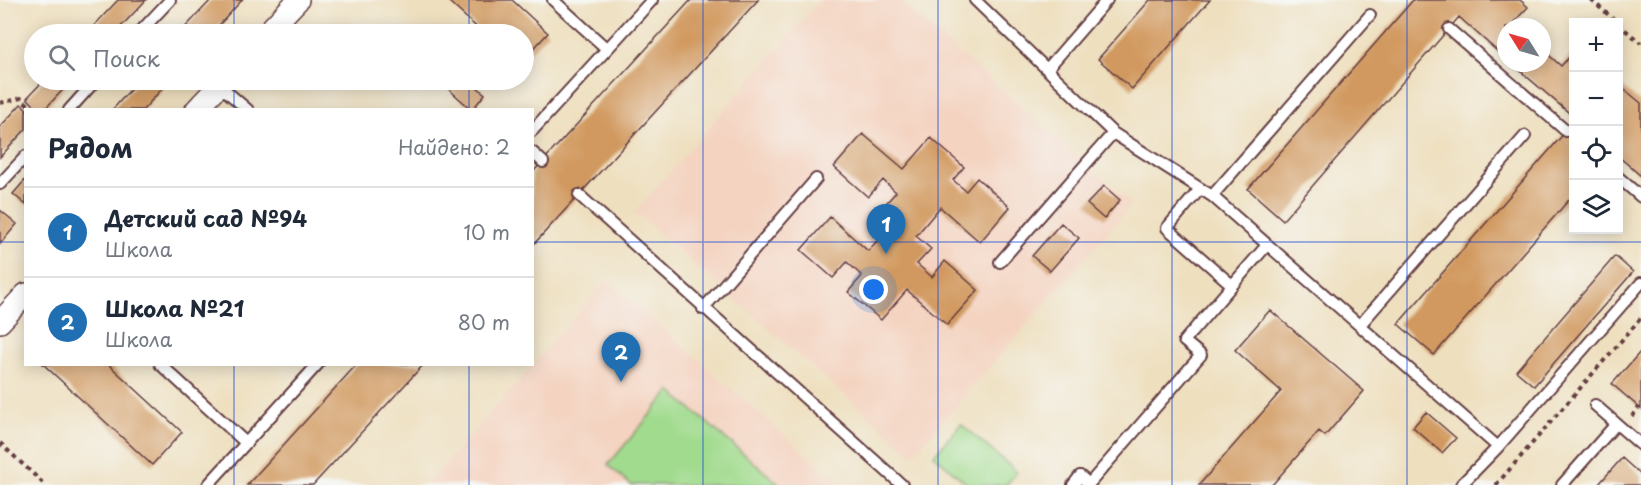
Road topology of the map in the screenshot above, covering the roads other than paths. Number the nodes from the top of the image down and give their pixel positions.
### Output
1 (170, 0) edge
2 (298, 0) edge
3 (553, 0) edge
4 (652, 0) edge
5 (975, 0) edge
6 (1107, 0) edge
7 (1370, 15) dead end
8 (147, 24) edge
9 (275, 24) edge
10 (1449, 28) dead end
11 (607, 49) junction
12 (1048, 68) junction
13 (87, 90) edge
14 (214, 90) edge
15 (229, 90) edge
16 (71, 108) edge
17 (198, 108) edge
18 (246, 108) edge
19 (534, 129) edge
20 (1566, 131) dead end
21 (1113, 133) junction
22 (1525, 136) dead end
23 (534, 154) edge
24 (24, 158) edge
25 (543, 162) dead end
26 (816, 179) dead end
27 (1622, 180) edge
28 (0, 184) edge
29 (1200, 189) junction
30 (579, 195) dead end
31 (1212, 196) junction
32 (1641, 196) edge
33 (1267, 245) junction
34 (1000, 262) dead end
35 (1641, 283) edge
36 (1232, 285) junction
37 (24, 296) edge
38 (703, 309) junction
39 (0, 322) edge
40 (1359, 325) junction
41 (162, 366) edge
42 (316, 366) edge
43 (1595, 405) dead end
44 (1616, 424) junction
45 (246, 442) junction
46 (1641, 445) edge
47 (1498, 447) junction
48 (208, 485) edge
49 (902, 485) edge
50 (1073, 485) edge
51 (1461, 485) edge
52 (1562, 485) edge

1 - 8 lane
2 - 9 street
3 - 11 lane
4 - 11 lane
5 - 12 lane
6 - 12 lane
7 - 31 lane
10 - 20 lane
11 - 19 lane
12 - 21 lane
13 - 16 lane
14 - 17 street
15 - 18 lane
21 - 29 lane
21 - 34 lane
22 - 40 lane
23 - 25 lane
24 - 28 lane
26 - 38 lane
27 - 32 lane
29 - 31 lane
29 - 36 lane
30 - 38 lane
31 - 33 lane
33 - 36 lane
33 - 40 lane
35 - 47 lane
36 - 50 lane
37 - 39 street
38 - 49 lane
40 - 47 lane
41 - 45 lane
42 - 45 lane
43 - 44 lane
44 - 46 lane
44 - 52 lane
45 - 48 lane
47 - 51 lane

